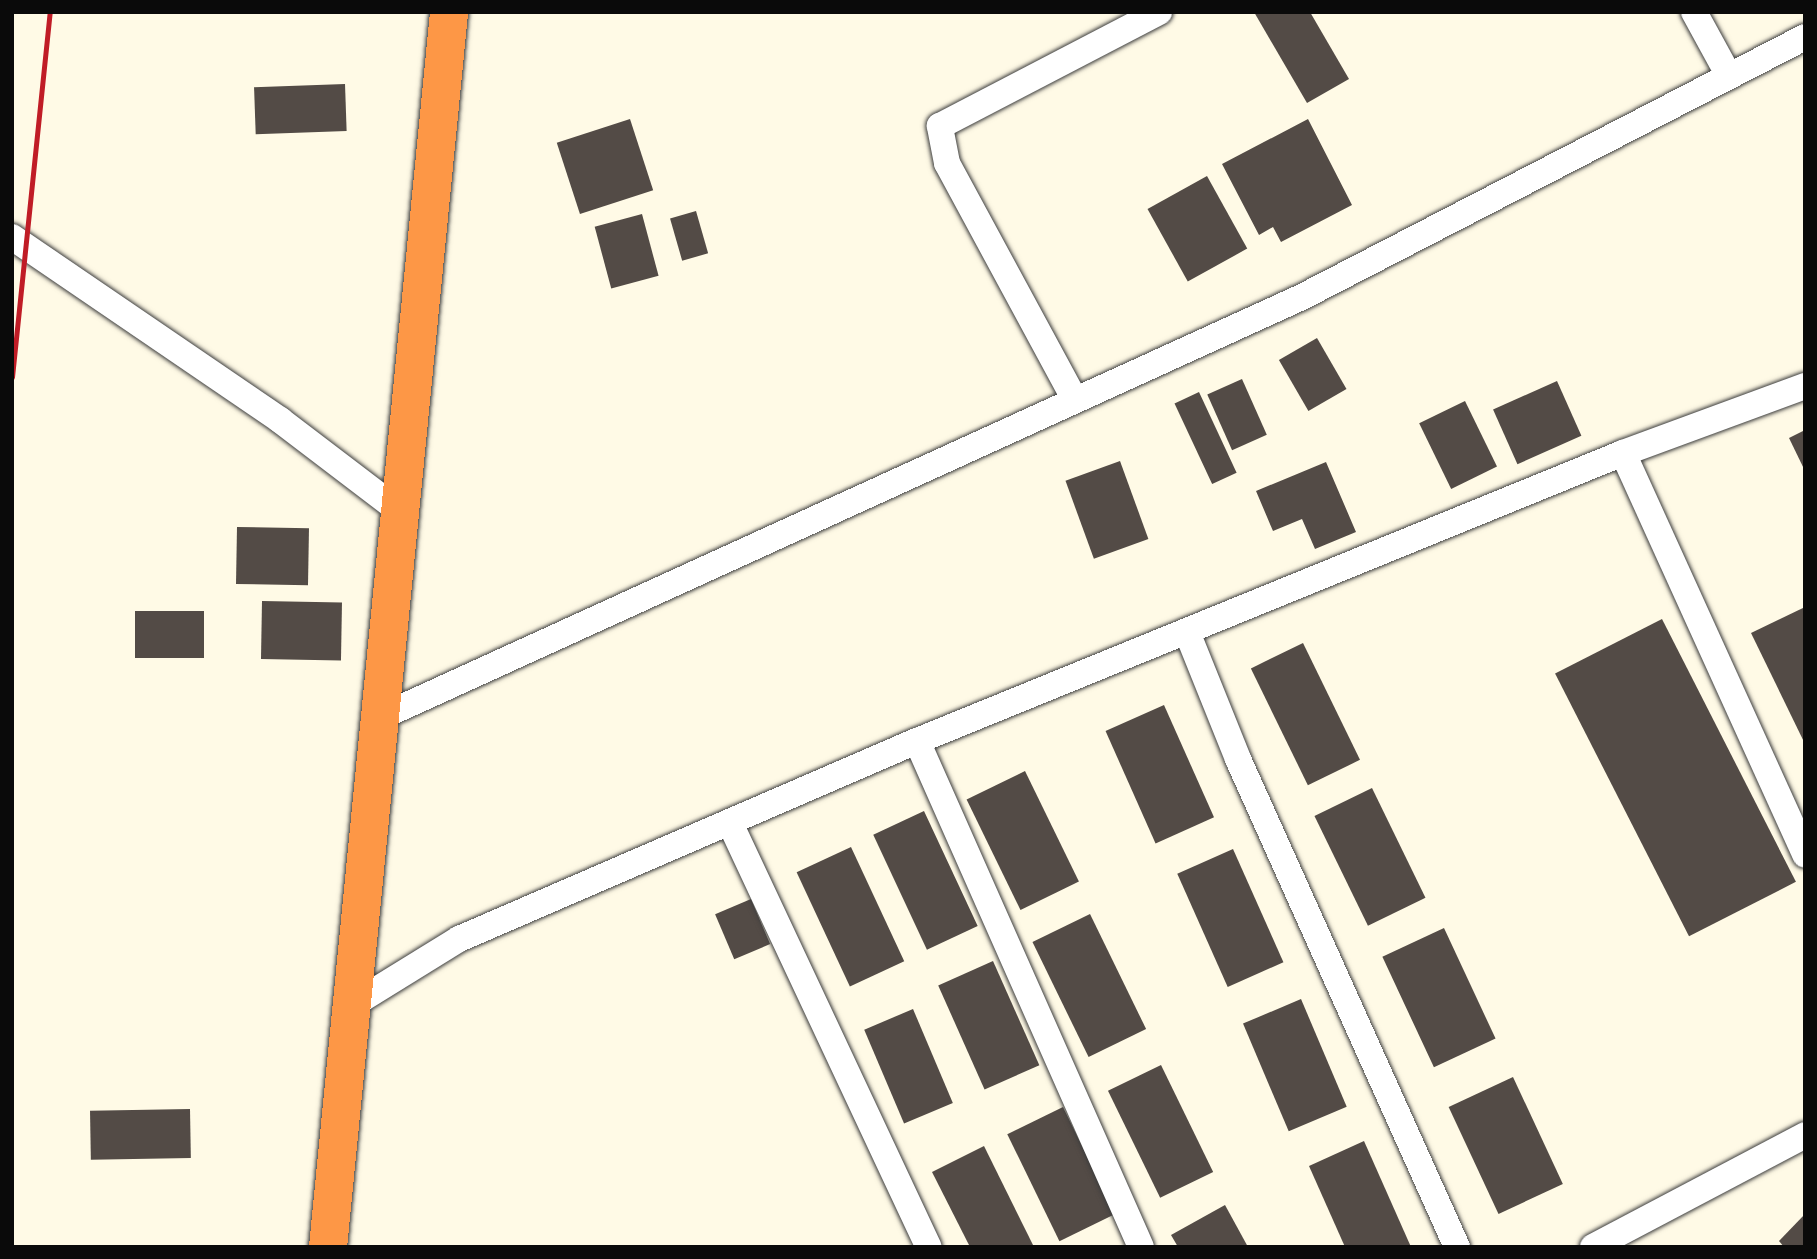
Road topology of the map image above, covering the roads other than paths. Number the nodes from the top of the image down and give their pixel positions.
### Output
1 (449, 12) edge
2 (1159, 12) edge
3 (1694, 12) edge
4 (1805, 37) edge
5 (1729, 76) junction
6 (12, 237) edge
7 (1805, 386) edge
8 (1074, 400) junction
9 (1623, 453) junction
10 (402, 513) junction
11 (1187, 632) junction
12 (383, 716) junction
13 (917, 741) junction
14 (730, 822) junction
15 (1805, 855) edge
16 (352, 1005) junction
17 (1804, 1135) edge
18 (328, 1247) edge
19 (929, 1247) edge
20 (1141, 1247) edge
21 (1457, 1247) edge
22 (1593, 1247) edge

1 - 10 highway
2 - 8 street
3 - 5 street
4 - 5 street
5 - 8 street
6 - 10 street
7 - 9 street
8 - 12 street
9 - 11 street
9 - 15 street
10 - 12 highway
11 - 13 street
11 - 21 street
12 - 16 highway
13 - 14 street
13 - 20 street
14 - 16 street
14 - 19 street
16 - 18 highway
17 - 22 street

